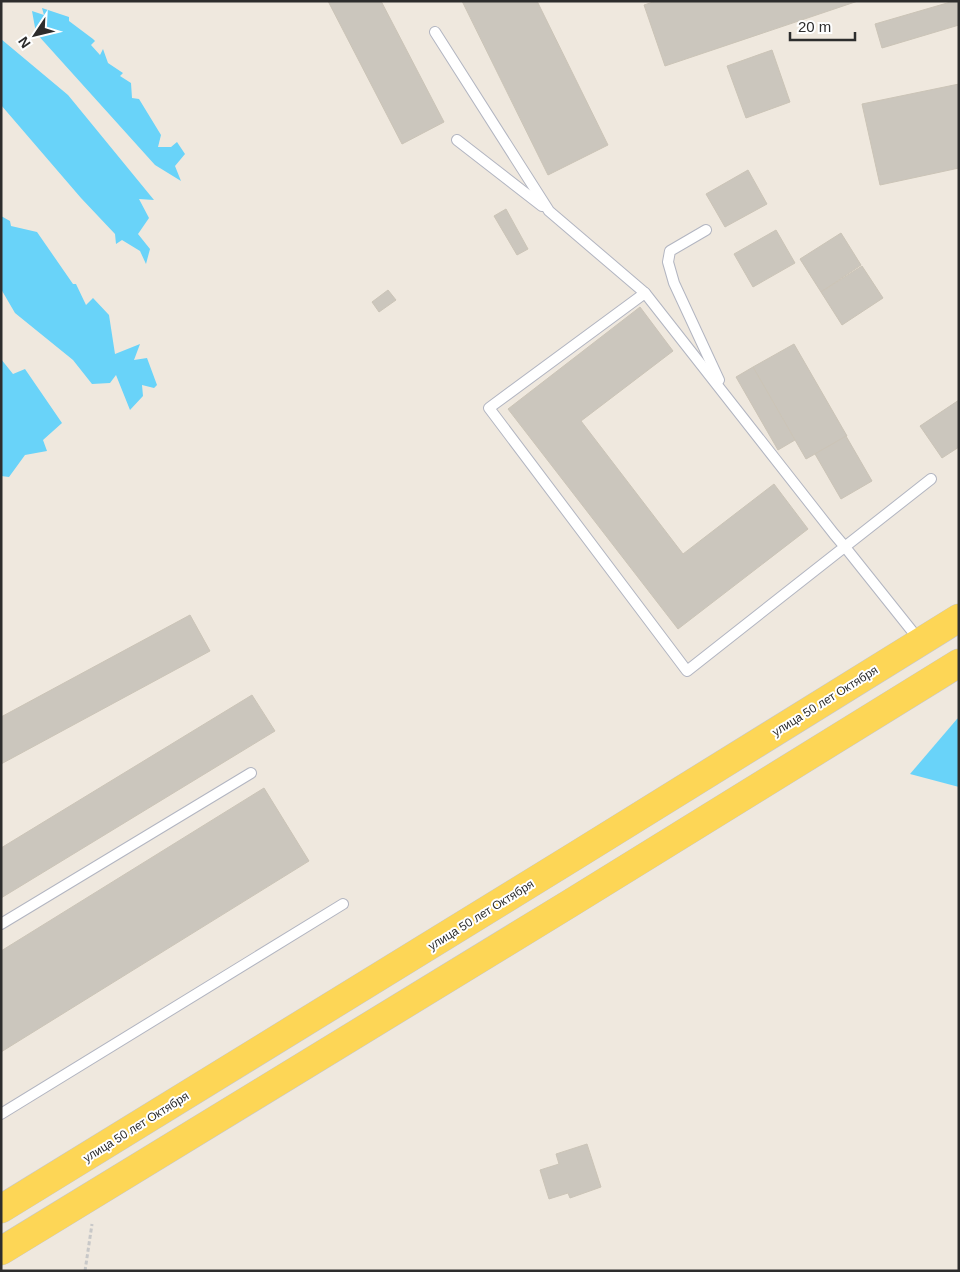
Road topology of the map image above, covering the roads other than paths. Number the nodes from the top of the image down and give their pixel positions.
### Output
1 (435, 32) dead end
2 (457, 140) dead end
3 (548, 211) junction
4 (706, 230) dead end
5 (645, 293) junction
6 (727, 397) junction
7 (931, 479) dead end
8 (845, 547) junction
9 (959, 618) edge
10 (921, 642) junction
11 (959, 663) edge
12 (252, 773) dead end
13 (343, 904) dead end
14 (1, 924) edge
15 (1, 1114) edge
16 (1, 1210) edge
17 (1, 1251) edge

1 - 3 lane
2 - 3 lane
3 - 5 lane
4 - 6 lane
5 - 6 lane
5 - 8 lane
6 - 8 lane
7 - 8 lane
8 - 10 lane
9 - 10 main road, улица 50 лет Октября
10 - 16 main road, улица 50 лет Октября
11 - 17 main road
12 - 14 lane
13 - 15 lane

